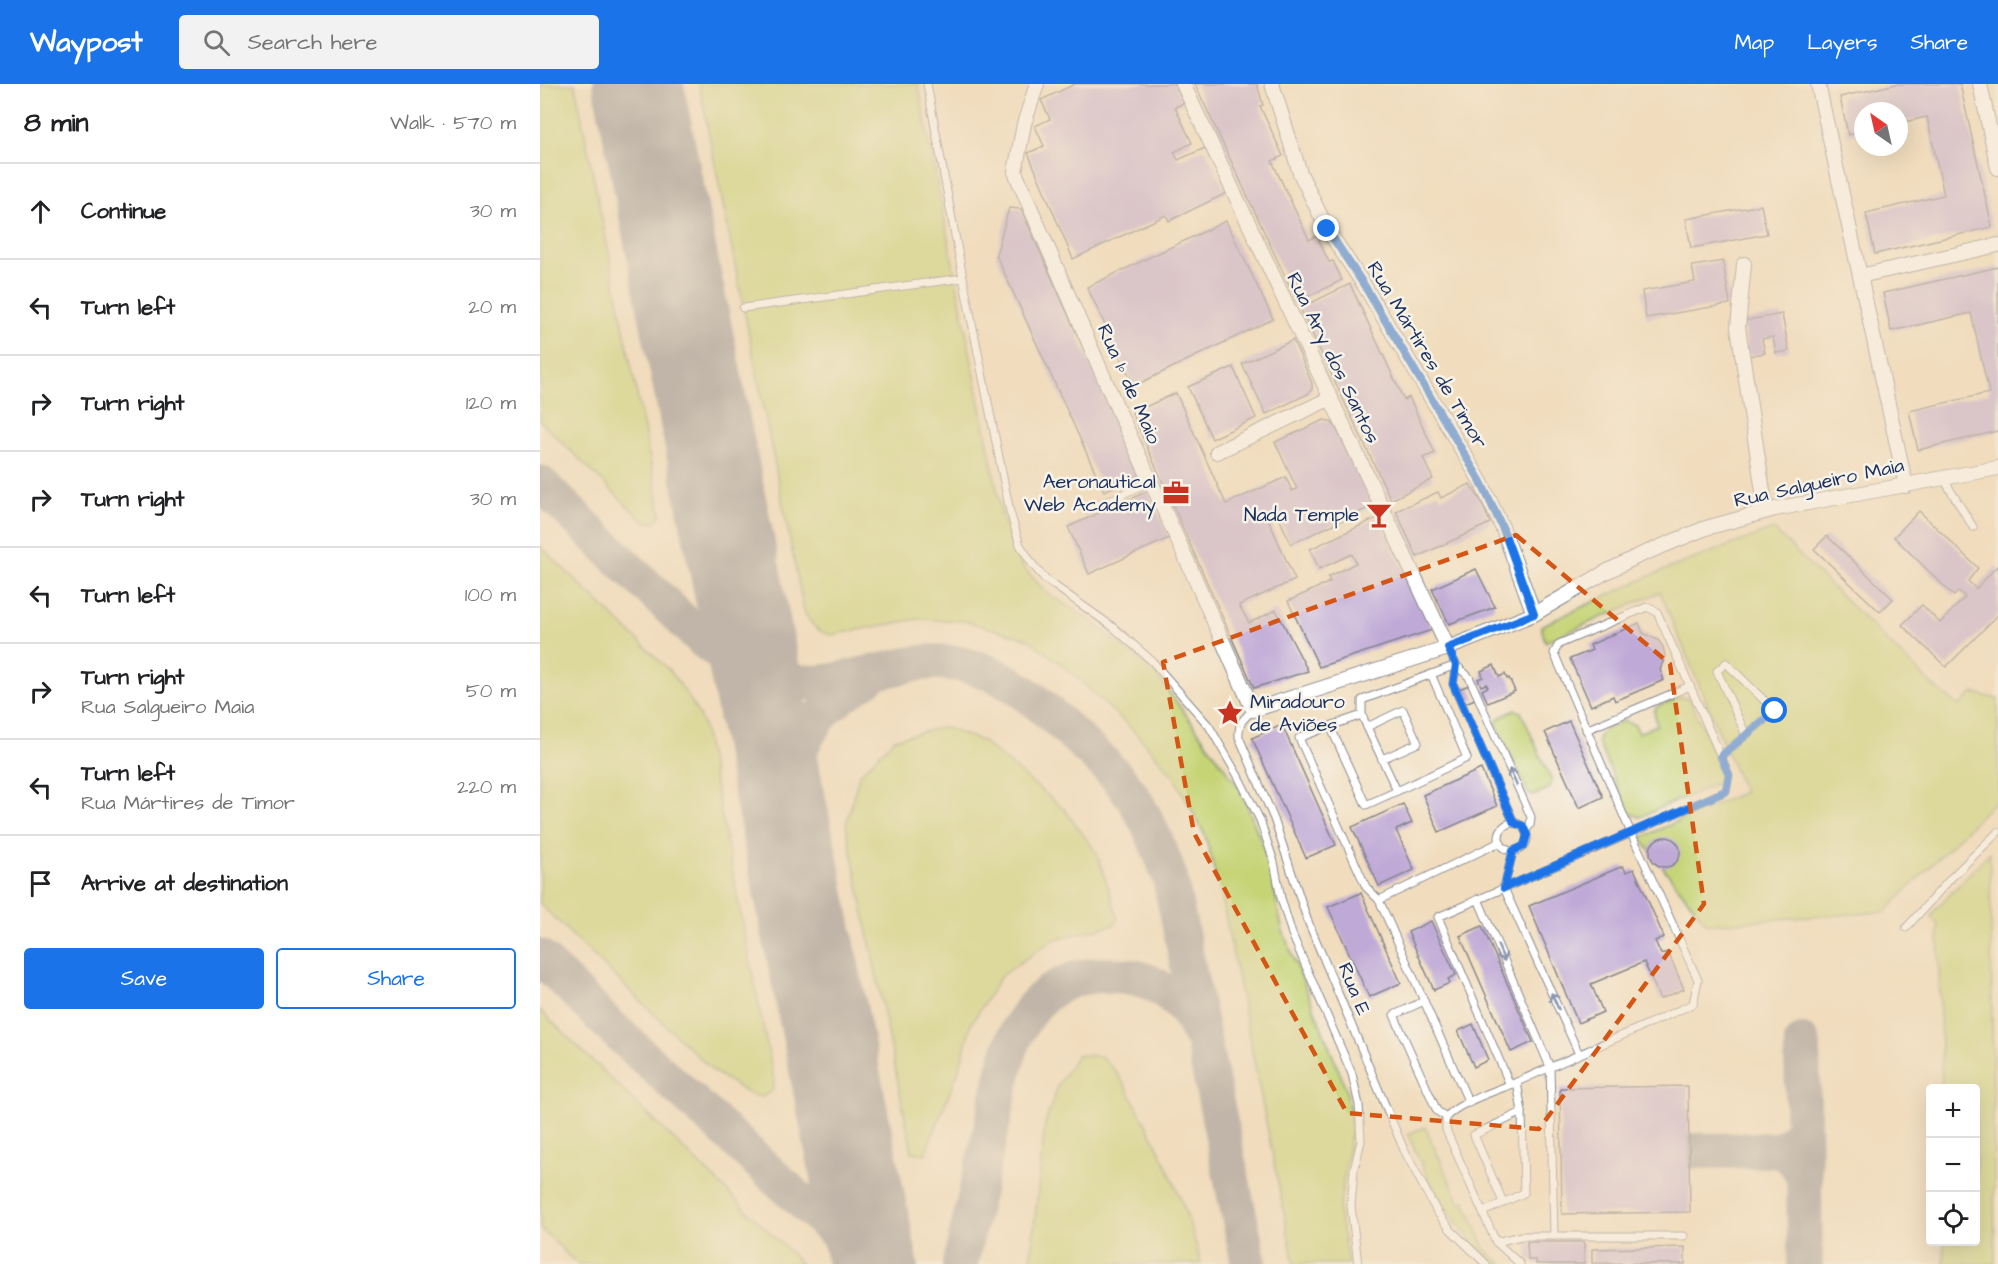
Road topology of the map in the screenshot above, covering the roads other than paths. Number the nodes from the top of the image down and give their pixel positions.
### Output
1 (927, 84) edge
2 (1037, 84) edge
3 (1183, 84) edge
4 (1272, 84) edge
5 (1818, 84) edge
6 (1980, 84) edge
7 (1998, 168) edge
8 (1998, 246) edge
9 (1744, 264) dead end
10 (1860, 276) junction
11 (963, 279) junction
12 (743, 308) dead end
13 (1331, 398) junction
14 (1217, 452) dead end
15 (1998, 468) edge
16 (1943, 478) junction
17 (1152, 481) junction
18 (1906, 486) junction
19 (1088, 510) dead end
20 (1766, 511) junction
21 (1973, 527) dead end
22 (1534, 614) junction
23 (1448, 648) junction
24 (1456, 665) junction
25 (1431, 674) junction
26 (1690, 686) junction
27 (1253, 710) junction
28 (1362, 715) junction
29 (1330, 726) junction
30 (1367, 727) junction
31 (1586, 730) junction
32 (1746, 735) junction
33 (1721, 756) junction
34 (1382, 759) junction
35 (1396, 791) junction
36 (1514, 823) junction
37 (1526, 830) junction
38 (1998, 832) edge
39 (1631, 833) junction
40 (1500, 842) junction
41 (1513, 851) junction
42 (1504, 888) junction
43 (1478, 899) junction
44 (1379, 900) junction
45 (1906, 928) dead end
46 (1424, 1001) junction
47 (1579, 1054) junction
48 (1550, 1067) junction
49 (1513, 1083) junction
50 (1470, 1103) junction
51 (1522, 1112) junction
52 (1446, 1117) junction
53 (1503, 1202) junction
54 (1483, 1212) junction
55 (1554, 1236) junction
56 (1684, 1236) dead end
57 (1496, 1242) junction
58 (1358, 1264) edge
59 (1486, 1264) edge
60 (1520, 1264) edge

1 - 11 lane
2 - 17 street, Rua 1º de Maio
3 - 13 street, Rua Ary dos Santos
4 - 22 street, Rua Mártires de Timor
5 - 10 street
6 - 7 street
8 - 10 street
9 - 20 street
10 - 18 street
11 - 12 lane
11 - 58 lane
13 - 14 street
13 - 23 street, Rua Ary dos Santos
15 - 16 street, Rua Salgueiro Maia
16 - 18 street, Rua Salgueiro Maia
16 - 21 lane
17 - 19 lane
17 - 27 street, Rua 1º de Maio
18 - 20 street, Rua Salgueiro Maia
20 - 22 street, Rua Salgueiro Maia
22 - 23 street, Rua Salgueiro Maia
23 - 24 lane
23 - 27 street, Rua Salgueiro Maia
24 - 25 lane
24 - 36 lane
37 -> 24 lane
25 - 28 lane
25 - 35 lane
26 - 31 lane
26 - 31 lane
26 - 33 lane
27 - 59 lane, Rua E
28 - 29 lane
28 - 30 lane
29 - 35 lane
29 - 44 lane
30 - 34 lane
30 - 34 lane
31 - 39 lane
32 - 32 lane
32 - 33 lane
33 - 39 lane
34 - 35 lane
36 - 37 lane
36 - 40 lane
37 - 41 lane
38 - 45 lane
39 - 42 lane
39 - 47 lane
40 - 41 lane
40 - 44 lane
41 - 42 lane
42 - 43 lane
47 -> 42 lane
43 -> 48 lane
43 - 49 lane
44 - 46 lane
46 - 50 lane
46 - 52 lane
47 - 48 lane
48 - 49 lane
48 - 55 lane
49 - 50 lane
49 - 51 lane
50 - 52 lane
51 - 53 lane
51 - 53 lane
52 - 54 lane
53 - 54 lane
54 - 57 lane
55 - 56 lane
55 - 57 lane
57 - 60 lane

